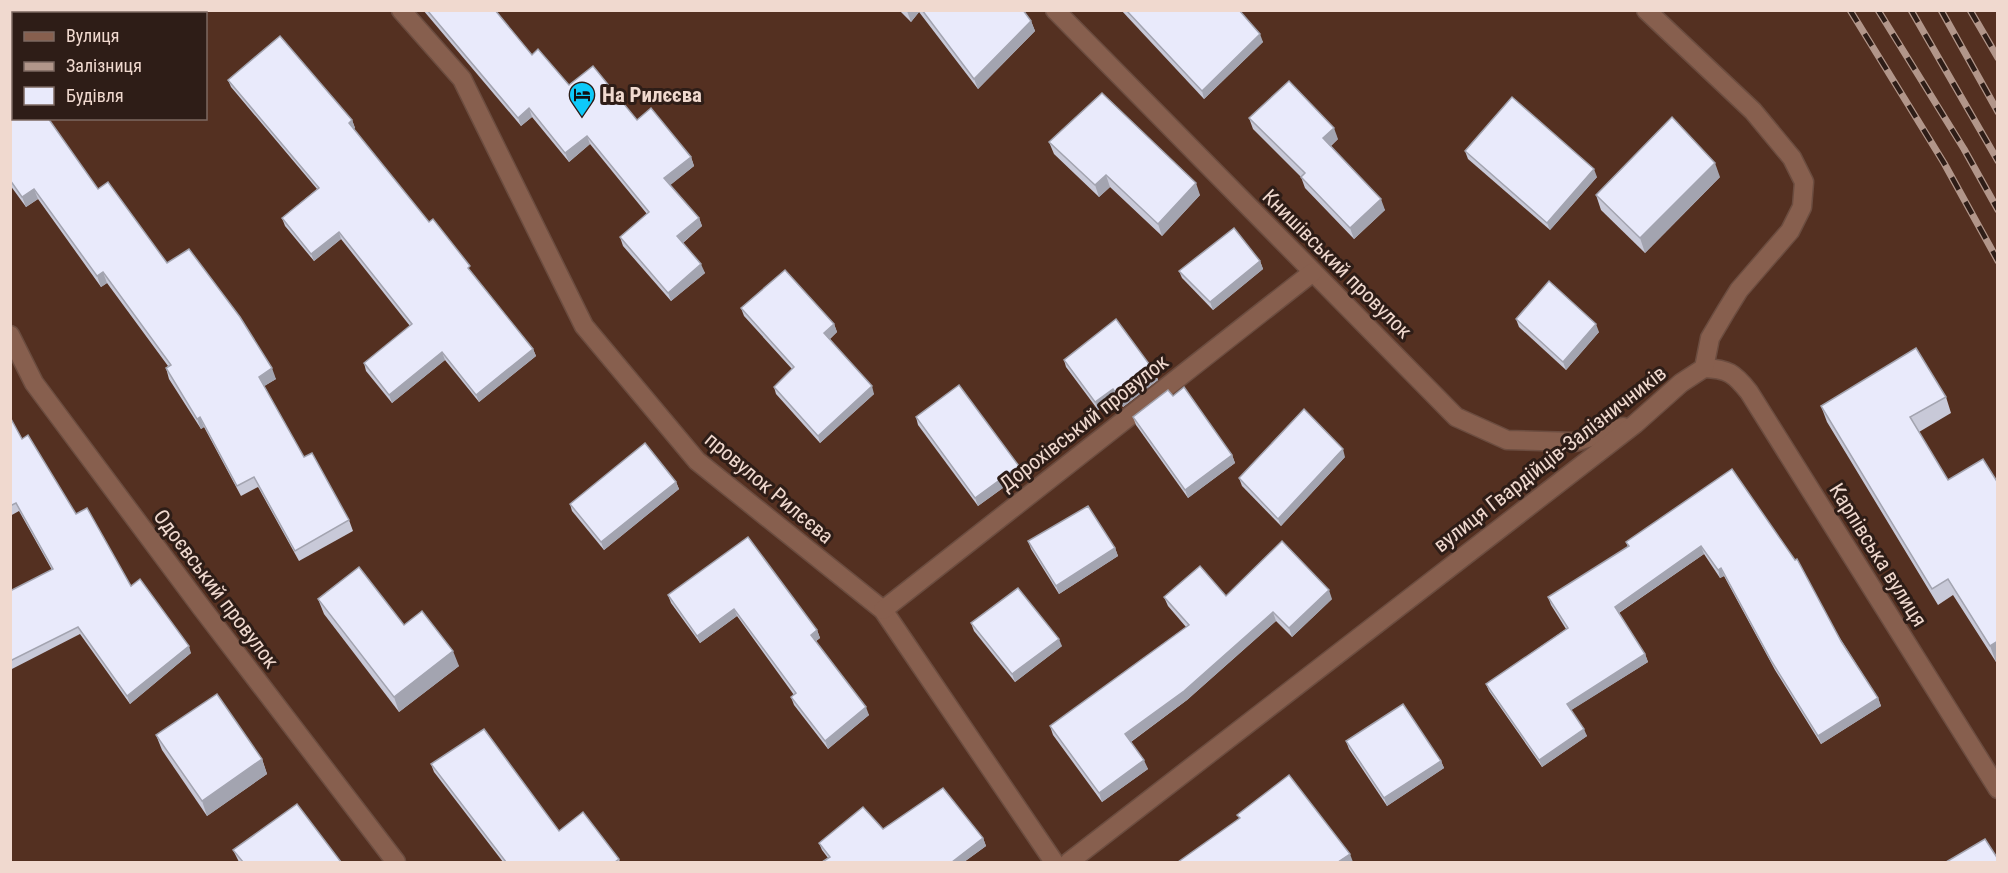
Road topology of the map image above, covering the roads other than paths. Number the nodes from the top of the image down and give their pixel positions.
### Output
1 (402, 10) edge
2 (1055, 10) edge
3 (1646, 10) edge
4 (1313, 272) junction
5 (10, 335) edge
6 (1704, 368) junction
7 (1635, 424) junction
8 (884, 610) junction
9 (1998, 789) edge
10 (396, 862) edge
11 (1054, 862) edge
12 (1069, 862) edge

1 - 8 street, провулок Рилєєва
2 - 4 street, Книшівський провулок
3 - 6 street
4 - 7 street, Книшівський провулок
4 - 8 street, Дорохівський провулок
5 - 10 street, Одоєвський провулок
6 - 7 street, вулиця Гвардійців-Залізничників
6 - 9 street, Карпівська вулиця
7 - 12 street, вулиця Гвардійців-Залізничників
8 - 11 street, провулок Рилєєва

